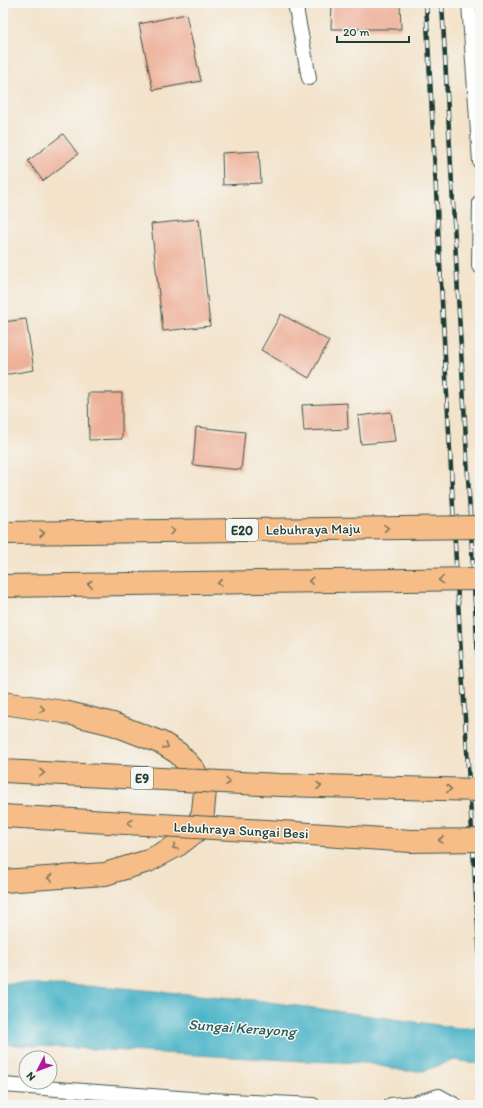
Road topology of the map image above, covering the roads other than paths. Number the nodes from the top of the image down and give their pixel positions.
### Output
1 (295, 3) edge
2 (469, 3) edge
3 (309, 78) dead end
4 (480, 162) edge
5 (480, 202) edge
6 (479, 266) dead end
7 (480, 527) edge
8 (3, 533) edge
9 (480, 579) edge
10 (3, 586) edge
11 (3, 703) edge
12 (3, 771) edge
13 (480, 790) edge
14 (3, 816) edge
15 (480, 840) edge
16 (3, 881) edge
17 (3, 1085) edge
18 (312, 1105) edge
19 (391, 1105) edge
20 (455, 1105) edge

1 - 3 lane
2 - 4 lane
5 - 6 lane
8 -> 7 highway, Lebuhraya Maju / E20, bridge
9 -> 10 highway, bridge
11 -> 16 highway
12 -> 13 highway, E9, bridge
15 -> 14 highway, Lebuhraya Sungai Besi, bridge
17 - 18 lane
19 - 20 lane

